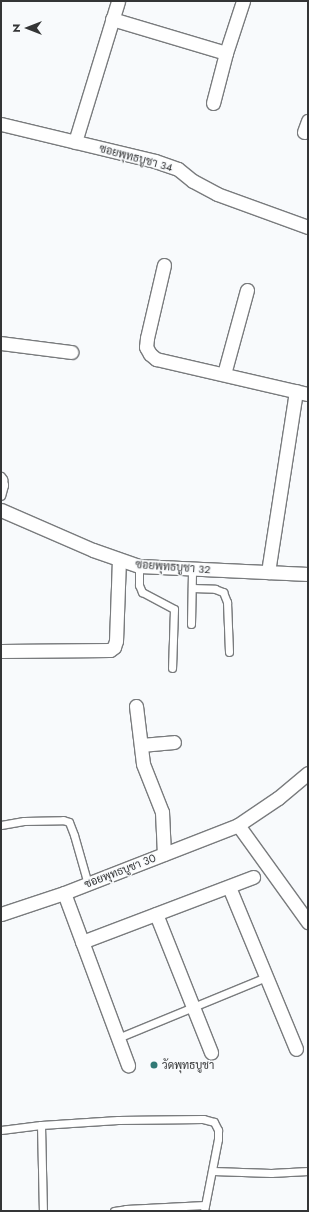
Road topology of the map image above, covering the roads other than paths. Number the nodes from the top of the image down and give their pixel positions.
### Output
1 (118, 1) edge
2 (243, 1) edge
3 (112, 19) junction
4 (226, 53) junction
5 (212, 103) dead end
6 (1, 124) edge
7 (75, 142) junction
8 (308, 227) edge
9 (164, 265) dead end
10 (247, 290) dead end
11 (1, 343) edge
12 (71, 352) dead end
13 (224, 374) junction
14 (302, 393) edge
15 (1, 476) edge
16 (1, 496) edge
17 (1, 510) edge
18 (119, 560) junction
19 (139, 566) junction
20 (192, 570) junction
21 (268, 572) junction
22 (308, 574) edge
23 (192, 588) junction
24 (191, 624) dead end
25 (1, 651) edge
26 (229, 652) dead end
27 (172, 668) dead end
28 (136, 706) dead end
29 (174, 742) dead end
30 (141, 745) junction
31 (308, 773) edge
32 (1, 825) edge
33 (238, 825) junction
34 (164, 854) junction
35 (253, 877) dead end
36 (88, 884) junction
37 (229, 887) junction
38 (64, 893) junction
39 (1, 914) edge
40 (156, 914) junction
41 (308, 922) edge
42 (82, 942) junction
43 (266, 977) junction
44 (193, 1007) junction
45 (118, 1038) junction
46 (296, 1049) dead end
47 (211, 1052) dead end
48 (128, 1065) dead end
49 (41, 1125) junction
50 (1, 1130) edge
51 (213, 1171) junction
52 (308, 1171) edge
53 (204, 1208) edge
54 (43, 1211) edge
55 (114, 1211) edge

1 - 3 street
2 - 4 street
3 - 4 street
3 - 7 street
4 - 5 street
6 - 7 street, ซอยพุทธบูชา 34
7 - 8 street, ซอยพุทธบูชา 34
9 - 13 street
10 - 13 street
11 - 12 street
13 - 14 street
14 - 21 street
15 - 16 lane
17 - 18 street, ซอยพุทธบูชา 32
18 - 19 street, ซอยพุทธบูชา 32
18 - 25 street
19 - 20 street, ซอยพุทธบูชา 32
19 - 27 lane
20 - 21 street, ซอยพุทธบูชา 32
20 - 23 lane
21 - 22 street, ซอยพุทธบูชา 32
23 - 24 lane
23 - 26 lane
28 - 30 street
29 - 30 street
30 - 34 street
31 - 33 street, ซอยพุทธบูชา 30
32 - 36 lane
33 - 34 street, ซอยพุทธบูชา 30
33 - 41 street
34 - 36 street, ซอยพุทธบูชา 30
35 - 37 street
36 - 38 street, ซอยพุทธบูชา 30
37 - 40 street
37 - 43 street
38 - 39 street, ซอยพุทธบูชา 30
38 - 42 street
40 - 42 street
40 - 44 street
42 - 45 street
43 - 44 lane
43 - 46 street
44 - 45 lane
44 - 47 street
45 - 48 street
49 - 50 lane
49 - 51 lane
49 - 54 lane
51 - 52 lane
51 - 53 lane
53 - 55 lane

